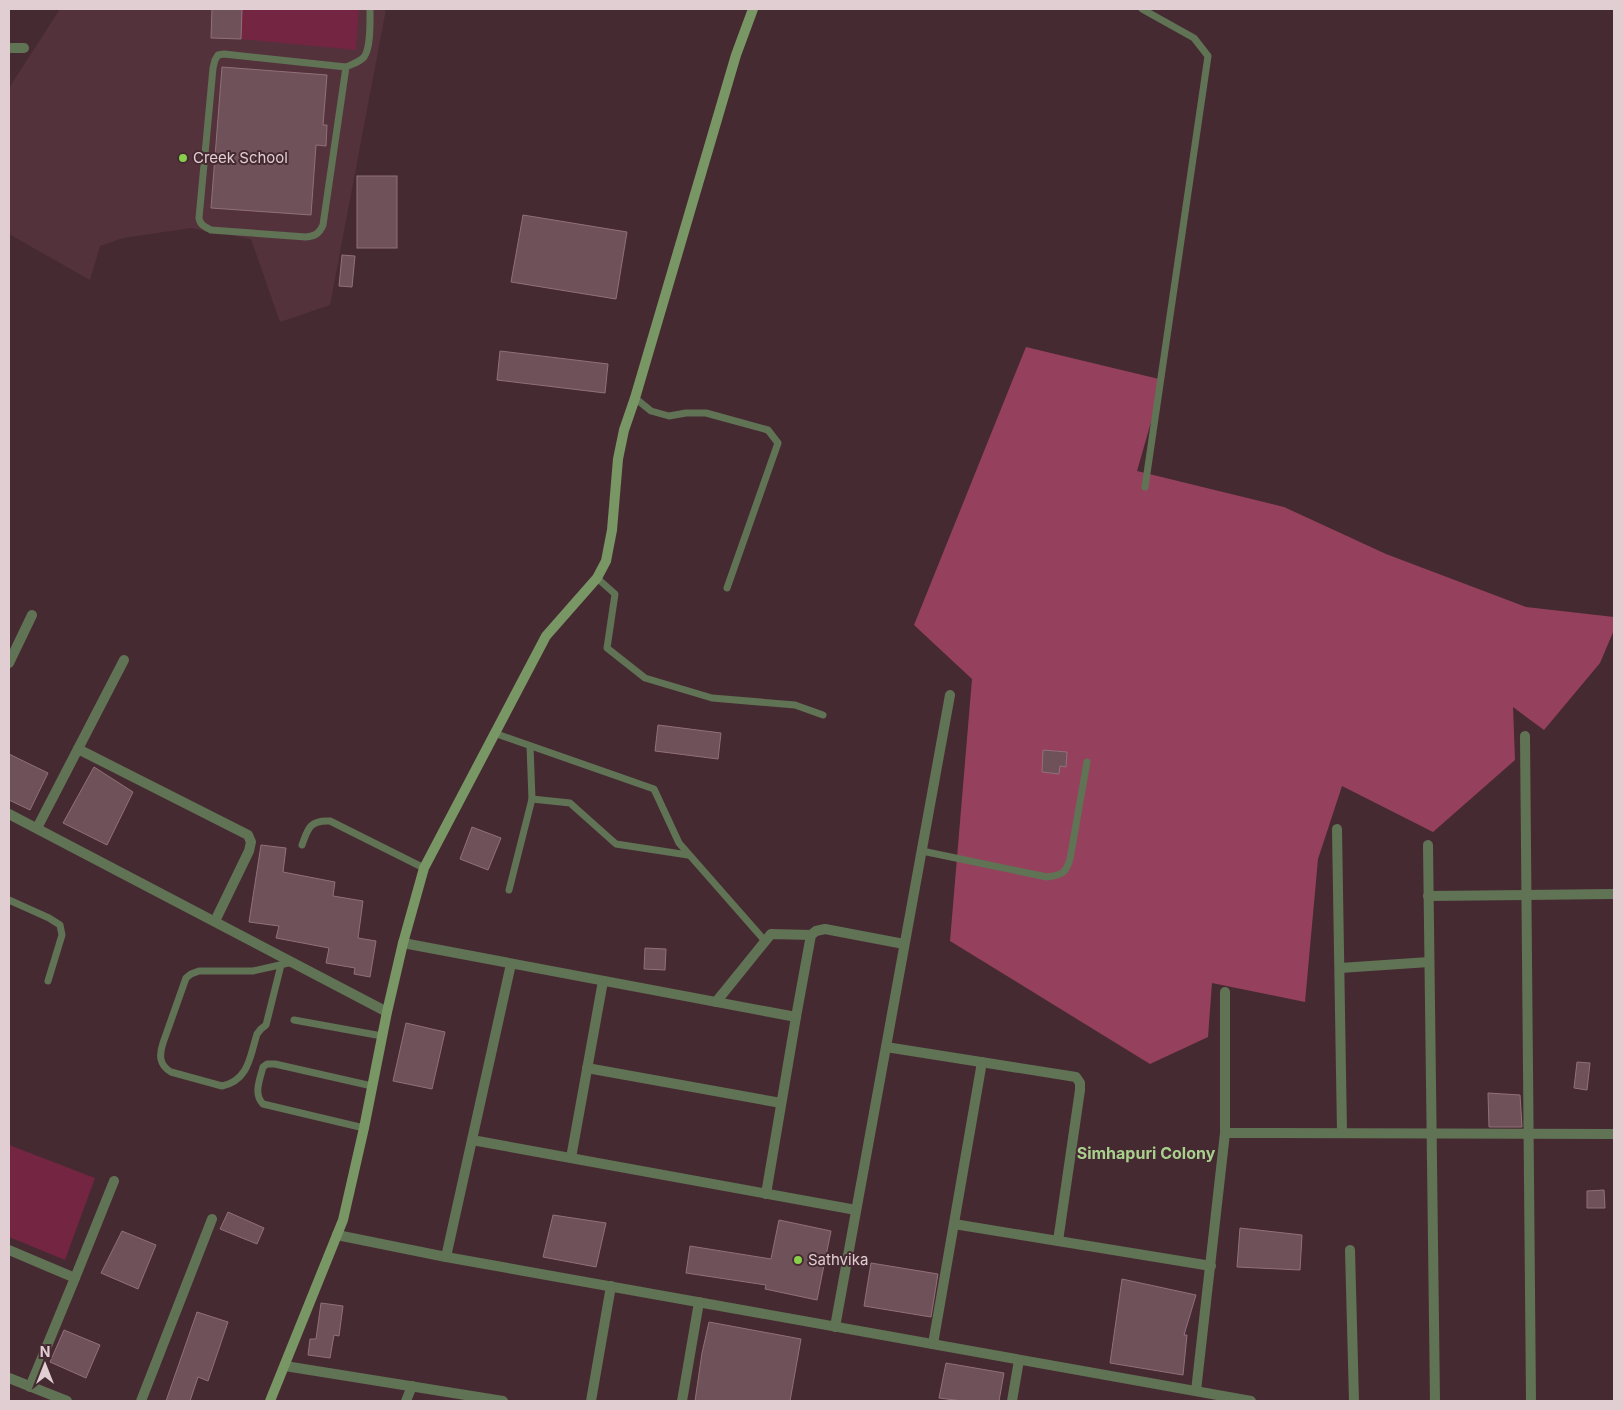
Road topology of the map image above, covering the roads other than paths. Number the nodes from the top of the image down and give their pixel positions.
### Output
1 (370, 9) edge
2 (753, 9) edge
3 (1142, 9) edge
4 (9, 48) edge
5 (24, 48) dead end
6 (346, 67) junction
7 (636, 398) junction
8 (1145, 487) dead end
9 (597, 578) junction
10 (727, 588) dead end
11 (32, 616) dead end
12 (124, 660) dead end
13 (9, 663) edge
14 (950, 695) dead end
15 (822, 715) dead end
16 (494, 733) junction
17 (1525, 736) dead end
18 (530, 746) junction
19 (78, 749) junction
20 (1087, 762) dead end
21 (532, 799) junction
22 (9, 814) edge
23 (37, 828) junction
24 (1337, 829) dead end
25 (302, 845) dead end
26 (1428, 845) dead end
27 (922, 851) junction
28 (688, 854) junction
29 (424, 868) junction
30 (509, 890) dead end
31 (1614, 894) edge
32 (1526, 895) junction
33 (1428, 896) junction
34 (9, 900) edge
35 (215, 921) junction
36 (811, 936) junction
37 (765, 941) junction
38 (404, 943) junction
39 (904, 944) junction
40 (293, 962) junction
41 (1429, 962) junction
42 (511, 964) junction
43 (281, 965) junction
44 (1340, 968) junction
45 (48, 981) dead end
46 (604, 981) junction
47 (1225, 992) dead end
48 (716, 1002) junction
49 (387, 1012) junction
50 (796, 1017) junction
51 (294, 1020) dead end
52 (382, 1036) junction
53 (886, 1047) junction
54 (982, 1062) junction
55 (587, 1068) junction
56 (372, 1086) junction
57 (781, 1102) junction
58 (364, 1128) junction
59 (1225, 1133) junction
60 (1342, 1133) junction
61 (1432, 1133) junction
62 (1528, 1134) junction
63 (1614, 1134) edge
64 (472, 1140) junction
65 (570, 1158) junction
66 (114, 1181) dead end
67 (766, 1194) junction
68 (856, 1210) junction
69 (212, 1219) dead end
70 (954, 1224) junction
71 (337, 1235) junction
72 (1058, 1241) junction
73 (9, 1250) edge
74 (1350, 1250) dead end
75 (446, 1256) junction
76 (1211, 1266) junction
77 (75, 1278) junction
78 (611, 1286) junction
79 (699, 1302) junction
80 (835, 1326) junction
81 (933, 1344) junction
82 (1019, 1360) junction
83 (284, 1366) junction
84 (9, 1378) edge
85 (412, 1386) junction
86 (30, 1387) junction
87 (1184, 1389) junction
88 (1196, 1392) junction
89 (1210, 1398) edge
90 (67, 1401) edge
91 (141, 1401) edge
92 (270, 1401) edge
93 (406, 1401) edge
94 (503, 1401) edge
95 (591, 1401) edge
96 (682, 1401) edge
97 (1012, 1401) edge
98 (1182, 1401) edge
99 (1250, 1401) edge
100 (1354, 1401) edge
101 (1435, 1401) edge
102 (1531, 1401) edge

1 - 6 lane
2 - 7 street
3 - 8 lane
4 - 5 street
6 - 6 lane
7 - 9 street
7 - 10 lane
9 - 15 lane
9 - 16 street
11 - 13 street
12 - 19 street
14 - 27 street
16 - 18 lane
16 - 29 street
17 - 32 street
18 - 21 lane
18 - 28 lane
19 - 23 street
19 - 35 street
20 - 27 lane
21 - 28 lane
21 - 30 lane
22 - 23 street
23 - 35 street
24 - 44 street
25 - 29 lane
26 - 33 street
27 - 39 street
28 - 37 lane
29 - 38 street
31 - 32 street
32 - 33 street
32 - 62 street
33 - 41 street
34 - 45 lane
35 - 40 street
36 - 37 street
36 - 39 street
36 - 50 street
37 - 48 street
38 - 42 street
38 - 49 street
39 - 53 street
40 - 43 lane
40 - 49 street
41 - 44 street
41 - 61 street
42 - 46 street
42 - 64 street
43 - 43 lane
44 - 60 street
46 - 48 street
46 - 55 street
47 - 59 street
48 - 50 street
49 - 52 street
50 - 57 street
51 - 52 lane
52 - 56 street
53 - 54 street
53 - 68 street
54 - 70 street
54 - 72 street
55 - 57 street
55 - 65 street
56 - 58 street
56 - 58 lane
57 - 67 street
58 - 71 street
59 - 60 street
59 - 76 street
60 - 61 street
61 - 62 street
61 - 101 street
62 - 63 street
62 - 102 street
64 - 65 street
64 - 75 street
65 - 67 street
66 - 77 street
67 - 68 street
68 - 80 street
69 - 91 street
70 - 72 street
70 - 81 street
71 - 75 street
71 - 83 street
72 - 76 street
73 - 77 street
74 - 100 street
75 - 78 street
76 - 88 street
77 - 86 street
78 - 79 street
78 - 95 street
79 - 80 street
79 - 96 street
80 - 81 street
81 - 82 street
82 - 87 street
82 - 97 street
83 - 85 street
83 - 92 street
84 - 86 street
85 - 93 street
85 - 94 street
86 - 90 street
87 - 88 street
87 - 98 street
88 - 89 street
89 - 99 street

